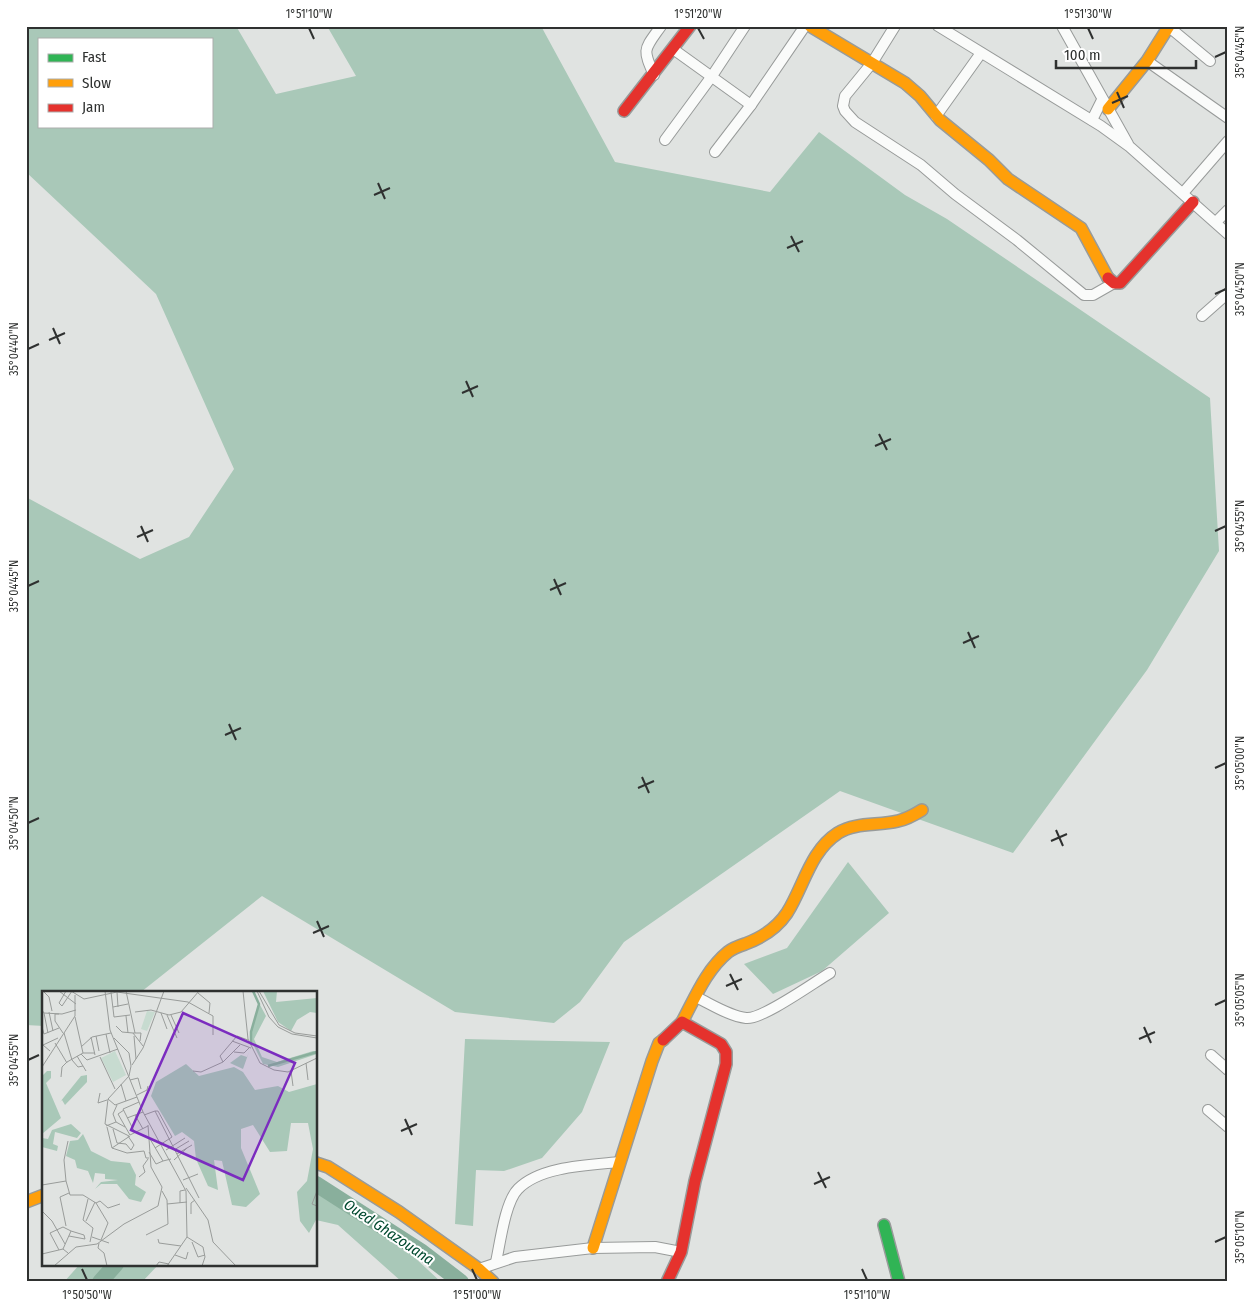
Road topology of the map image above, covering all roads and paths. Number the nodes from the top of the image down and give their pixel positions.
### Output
1 (661, 26) edge
2 (690, 26) edge
3 (746, 26) edge
4 (791, 26) edge
5 (895, 26) edge
6 (938, 26) edge
7 (1076, 26) edge
8 (1169, 26) edge
9 (805, 28) edge
10 (1064, 30) edge
11 (673, 49) junction
12 (981, 53) junction
13 (1147, 60) junction
14 (1210, 61) dead end
15 (872, 63) junction
16 (654, 75) junction
17 (712, 76) junction
18 (751, 105) junction
19 (1105, 105) junction
20 (624, 111) dead end
21 (936, 116) junction
22 (1228, 118) edge
23 (1092, 120) junction
24 (665, 140) dead end
25 (1228, 141) edge
26 (1130, 147) junction
27 (715, 152) dead end
28 (1183, 193) junction
29 (1194, 202) junction
30 (1228, 210) edge
31 (1216, 222) junction
32 (1228, 234) edge
33 (1114, 283) junction
34 (1228, 293) edge
35 (1202, 316) dead end
36 (922, 810) dead end
37 (830, 973) dead end
38 (696, 997) junction
39 (682, 1022) junction
40 (1211, 1055) dead end
41 (1228, 1070) edge
42 (1208, 1110) dead end
43 (1228, 1127) edge
44 (620, 1162) junction
45 (318, 1164) edge
46 (42, 1196) edge
47 (26, 1202) edge
48 (884, 1225) dead end
49 (593, 1248) junction
50 (680, 1252) junction
51 (496, 1262) junction
52 (479, 1268) junction
53 (492, 1282) edge
54 (667, 1282) edge
55 (899, 1282) edge

1 - 16 street
2 - 11 street
3 - 17 street
4 - 9 street
5 - 15 street
6 - 12 street
7 - 10 street
8 - 13 street
8 - 14 street
9 - 15 street
9 - 18 street
10 - 19 street
11 - 16 street
11 - 17 street
12 - 21 street
12 - 23 street
13 - 19 street
13 - 22 street
15 - 21 street
15 - 33 street
16 - 20 street
17 - 18 street
17 - 24 street
18 - 27 street
19 - 23 street
19 - 26 street
21 - 33 street
23 - 26 street
25 - 28 street
26 - 28 street
28 - 29 street
29 - 31 street
29 - 33 street
30 - 31 street
31 - 32 street
34 - 35 street
36 - 38 street
37 - 38 street
38 - 39 street
39 - 44 street
39 - 50 street
40 - 41 street
42 - 43 street
44 - 49 street
44 - 51 street
45 - 52 street
46 - 47 street
48 - 55 street
49 - 50 street
49 - 51 street
50 - 54 street
51 - 52 street
52 - 53 street

